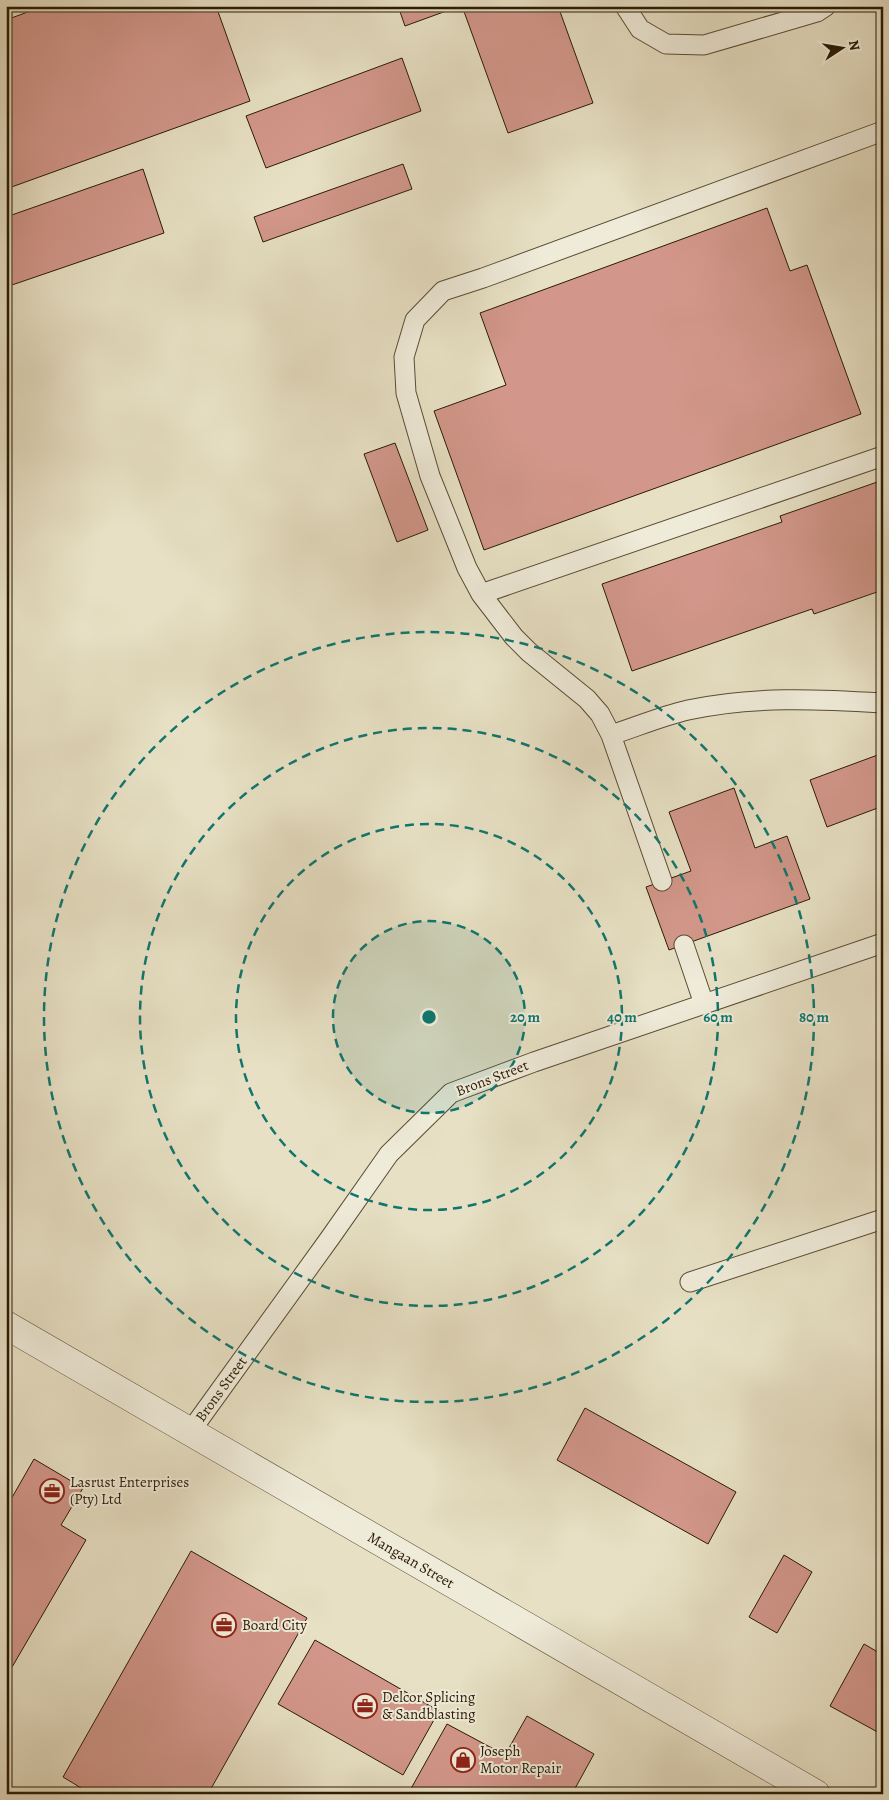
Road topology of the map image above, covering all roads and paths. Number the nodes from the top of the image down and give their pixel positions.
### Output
1 (625, 6) edge
2 (826, 6) edge
3 (883, 132) edge
4 (883, 456) edge
5 (481, 594) junction
6 (883, 703) edge
7 (611, 735) junction
8 (662, 881) dead end
9 (883, 943) edge
10 (684, 944) dead end
11 (704, 1004) junction
12 (883, 1219) edge
13 (690, 1282) dead end
14 (6, 1325) edge
15 (190, 1432) junction
16 (816, 1794) edge

1 - 2 lane
3 - 5 lane
4 - 5 lane
5 - 7 lane
6 - 7 lane
7 - 8 lane
9 - 11 lane, Brons Street
10 - 11 lane
11 - 15 lane, Brons Street
12 - 13 lane
14 - 15 street, Mangaan Street
15 - 16 street, Mangaan Street

